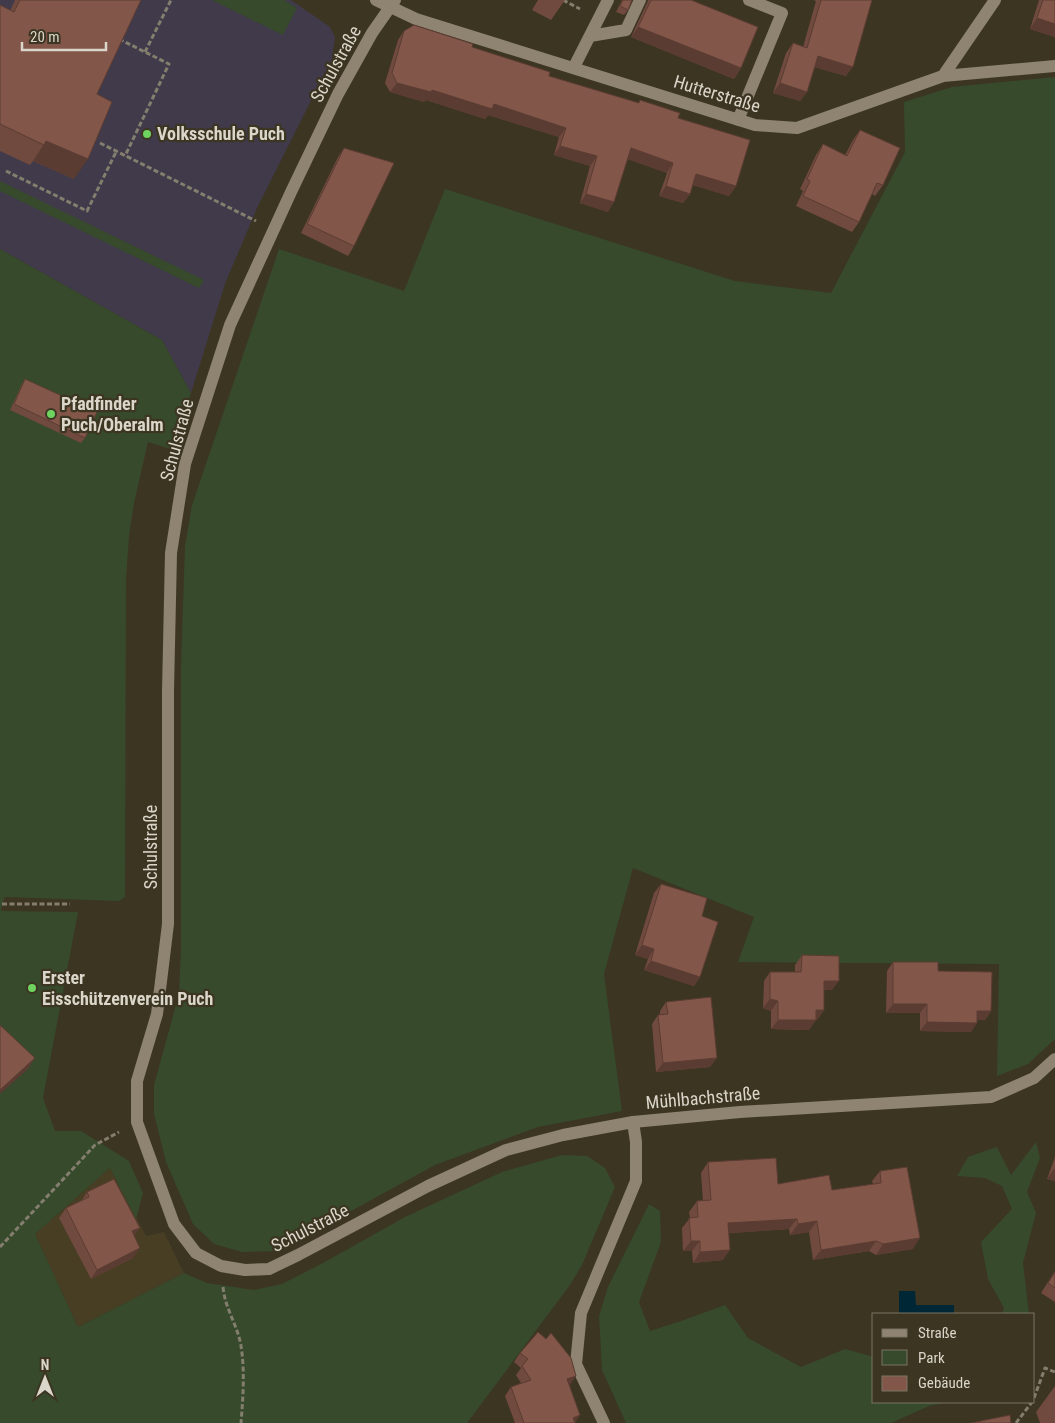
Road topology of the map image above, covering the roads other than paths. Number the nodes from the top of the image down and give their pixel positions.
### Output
1 (376, 0) edge
2 (608, 0) edge
3 (640, 0) edge
4 (749, 0) edge
5 (995, 0) edge
6 (393, 4) edge
7 (590, 36) junction
8 (1055, 66) edge
9 (574, 67) junction
10 (943, 76) junction
11 (738, 120) junction
12 (1055, 1059) edge
13 (633, 1122) junction
14 (604, 1423) edge

1 - 6 street, Hutterstraße
2 - 7 street
3 - 7 street
4 - 11 street
5 - 10 street
6 - 9 street, Hutterstraße
6 - 13 street, Schulstraße
7 - 9 street
8 - 10 street, Hutterstraße
9 - 11 street, Hutterstraße
10 - 11 street, Hutterstraße
12 - 13 street, Mühlbachstraße
13 - 14 street, Mühlbachstraße

